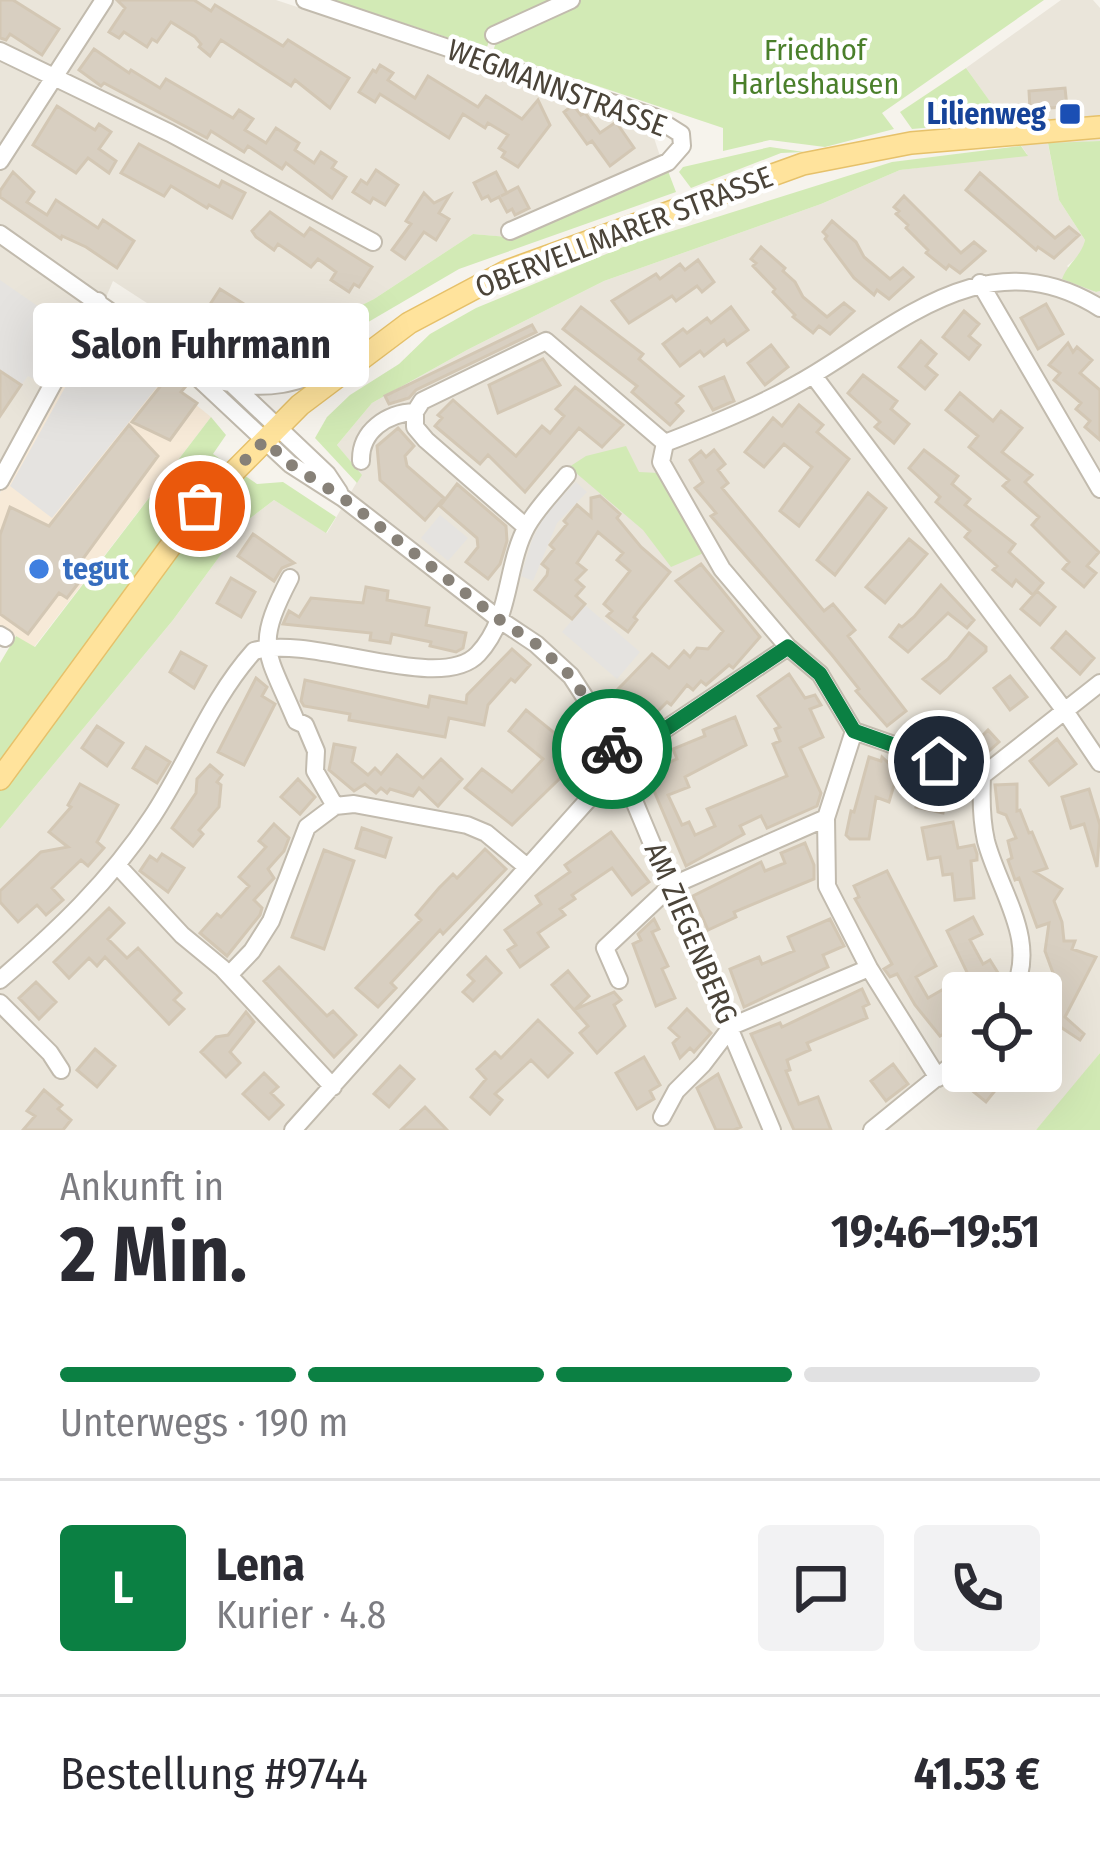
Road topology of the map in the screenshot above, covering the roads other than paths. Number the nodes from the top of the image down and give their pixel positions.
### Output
1 (104, 0) edge
2 (305, 0) edge
3 (571, 0) edge
4 (494, 35) dead end
5 (0, 51) edge
6 (54, 78) junction
7 (1100, 127) edge
8 (0, 161) edge
9 (510, 231) dead end
10 (0, 234) edge
11 (373, 242) dead end
12 (980, 283) junction
13 (98, 301) junction
14 (1100, 308) edge
15 (338, 374) junction
16 (195, 375) junction
17 (812, 375) junction
18 (232, 384) junction
19 (415, 412) junction
20 (271, 434) junction
21 (665, 443) junction
22 (6, 452) edge
23 (361, 461) dead end
24 (567, 475) dead end
25 (0, 481) edge
26 (1100, 489) edge
27 (526, 527) junction
28 (290, 578) dead end
29 (500, 620) junction
30 (265, 647) junction
31 (788, 647) junction
32 (1100, 683) edge
33 (1065, 711) junction
34 (854, 731) junction
35 (1100, 764) edge
36 (619, 765) junction
37 (982, 776) junction
38 (0, 779) edge
39 (335, 806) junction
40 (826, 818) junction
41 (118, 866) junction
42 (527, 867) junction
43 (671, 886) junction
44 (869, 968) junction
45 (1019, 972) edge
46 (229, 975) junction
47 (0, 980) edge
48 (620, 980) dead end
49 (0, 1003) edge
50 (732, 1026) junction
51 (61, 1070) dead end
52 (942, 1074) edge
53 (938, 1078) junction
54 (333, 1087) junction
55 (662, 1117) dead end
56 (766, 1127) edge
57 (293, 1130) edge
58 (872, 1130) edge

1 - 6 street
2 - 9 street, WEGMANNSTRASSE
3 - 4 street
5 - 6 street
6 - 8 street
6 - 11 street
7 - 15 main road, OBERVELLMARER STRASSE
10 - 13 street
12 - 14 street
12 - 17 street
12 - 26 street
13 - 16 street
13 - 22 street
15 - 18 street
15 - 20 main road, OBERVELLMARER STRASSE
16 - 18 street
16 - 20 street
17 - 21 street
17 - 33 street
18 - 20 street
19 - 21 street
19 - 23 street
19 - 27 street
20 - 29 street, AM ZIEGENBERG
20 - 38 main road, OBERVELLMARER STRASSE
21 - 31 street
22 - 25 street
24 - 27 street
27 - 29 street
28 - 30 street
29 - 30 street
29 - 36 street, AM ZIEGENBERG
30 - 39 street
30 - 41 street
31 - 34 street
31 - 36 street
32 - 33 street
33 - 35 street
33 - 37 street
34 - 37 street
34 - 40 street
36 - 42 street
36 - 43 street, AM ZIEGENBERG
37 - 45 street
39 - 42 street
39 - 46 street
40 - 43 street
40 - 44 street
41 - 46 street
41 - 47 street
42 - 54 street
43 - 48 street
43 - 50 street, AM ZIEGENBERG
44 - 50 street
44 - 53 street
46 - 54 street
49 - 51 street
50 - 55 street
50 - 56 street, AM ZIEGENBERG
52 - 53 street
53 - 58 street
54 - 57 street

